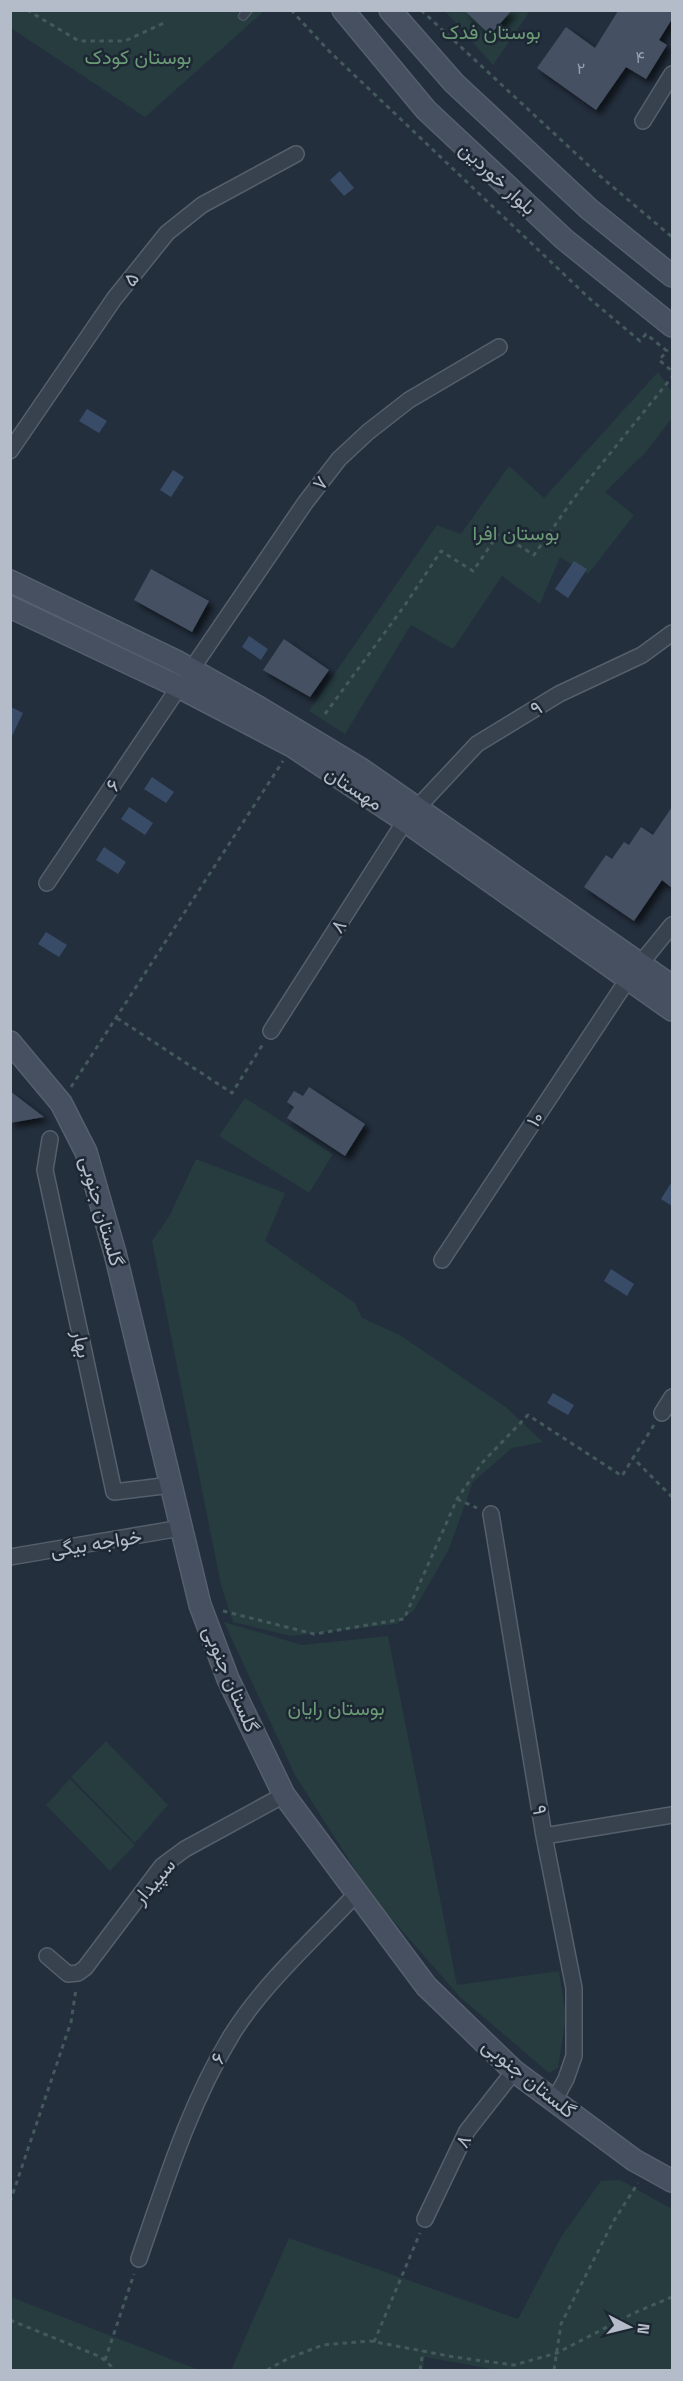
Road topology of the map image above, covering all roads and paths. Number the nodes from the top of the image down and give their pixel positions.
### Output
1 (27, 10) edge
2 (291, 10) edge
3 (343, 10) edge
4 (390, 10) edge
5 (421, 10) edge
6 (164, 23) dead end
7 (672, 74) edge
8 (643, 121) dead end
9 (296, 154) dead end
10 (672, 237) edge
11 (672, 276) edge
12 (672, 326) edge
13 (499, 347) dead end
14 (672, 371) edge
15 (672, 377) edge
16 (10, 451) edge
17 (10, 581) edge
18 (10, 607) edge
19 (672, 633) edge
20 (185, 678) junction
21 (324, 714) dead end
22 (292, 746) junction
23 (411, 815) junction
24 (47, 882) dead end
25 (672, 925) edge
26 (634, 971) junction
27 (672, 986) edge
28 (672, 1010) edge
29 (117, 1018) junction
30 (271, 1031) joint
31 (10, 1042) edge
32 (61, 1103) junction
33 (50, 1139) dead end
34 (442, 1260) dead end
35 (672, 1397) edge
36 (662, 1413) joint
37 (633, 1458) junction
38 (171, 1485) junction
39 (672, 1497) edge
40 (457, 1499) junction
41 (491, 1514) joint
42 (182, 1528) junction
43 (10, 1557) edge
44 (200, 1605) junction
45 (284, 1795) junction
46 (672, 1815) edge
47 (544, 1836) junction
48 (357, 1893) junction
49 (47, 1956) dead end
50 (78, 1973) junction
51 (514, 2072) junction
52 (554, 2101) junction
53 (640, 2180) dead end
54 (672, 2181) edge
55 (10, 2202) edge
56 (426, 2219) joint
57 (139, 2259) joint
58 (672, 2297) edge
59 (10, 2320) edge
60 (374, 2342) junction
61 (423, 2351) junction
62 (557, 2353) junction
63 (105, 2360) junction
64 (112, 2370) edge
65 (267, 2370) edge
66 (420, 2370) edge
67 (554, 2370) edge

1 - 6 path
2 - 14 path
3 - 12 street, بلوار خوردین
4 - 11 street, بلوار خوردین
5 - 10 path
7 - 8 street
9 - 16 street, ۵
13 - 20 street, ۷
15 - 21 path
17 - 20 street
18 - 20 street, مهستان
19 - 23 street, ۹
20 - 22 street, مهستان
20 - 23 street
20 - 24 street, ۶
22 - 23 street, مهستان
22 - 29 path
23 - 26 street, مهستان
23 - 30 street, ۸
25 - 26 street, ۱۰
26 - 27 street
26 - 28 street, مهستان
26 - 34 street, ۱۰
29 - 30 path
29 - 32 path
31 - 32 street, گلستان جنوبی
32 - 38 street, گلستان جنوبی
33 - 38 street, بهار
35 - 36 street
36 - 37 path
37 - 39 path
37 - 40 path
38 - 42 street, گلستان جنوبی
40 - 41 path
40 - 44 path
41 - 47 street, ۹
42 - 43 street, خواجه بیگی
42 - 44 street, گلستان جنوبی
44 - 45 street, گلستان جنوبی
45 - 48 street, گلستان جنوبی
45 - 50 street, سپیدار
46 - 47 street
47 - 52 street, ۹
48 - 51 street, گلستان جنوبی
48 - 57 street, ۶
49 - 50 street
50 - 55 path
51 - 52 street, گلستان جنوبی
51 - 56 street, ۸
52 - 54 street, گلستان جنوبی
53 - 62 path
56 - 60 path
57 - 63 path
58 - 62 path
59 - 63 path
60 - 61 path
60 - 65 path
61 - 62 path
61 - 66 path
62 - 67 path
63 - 64 path

